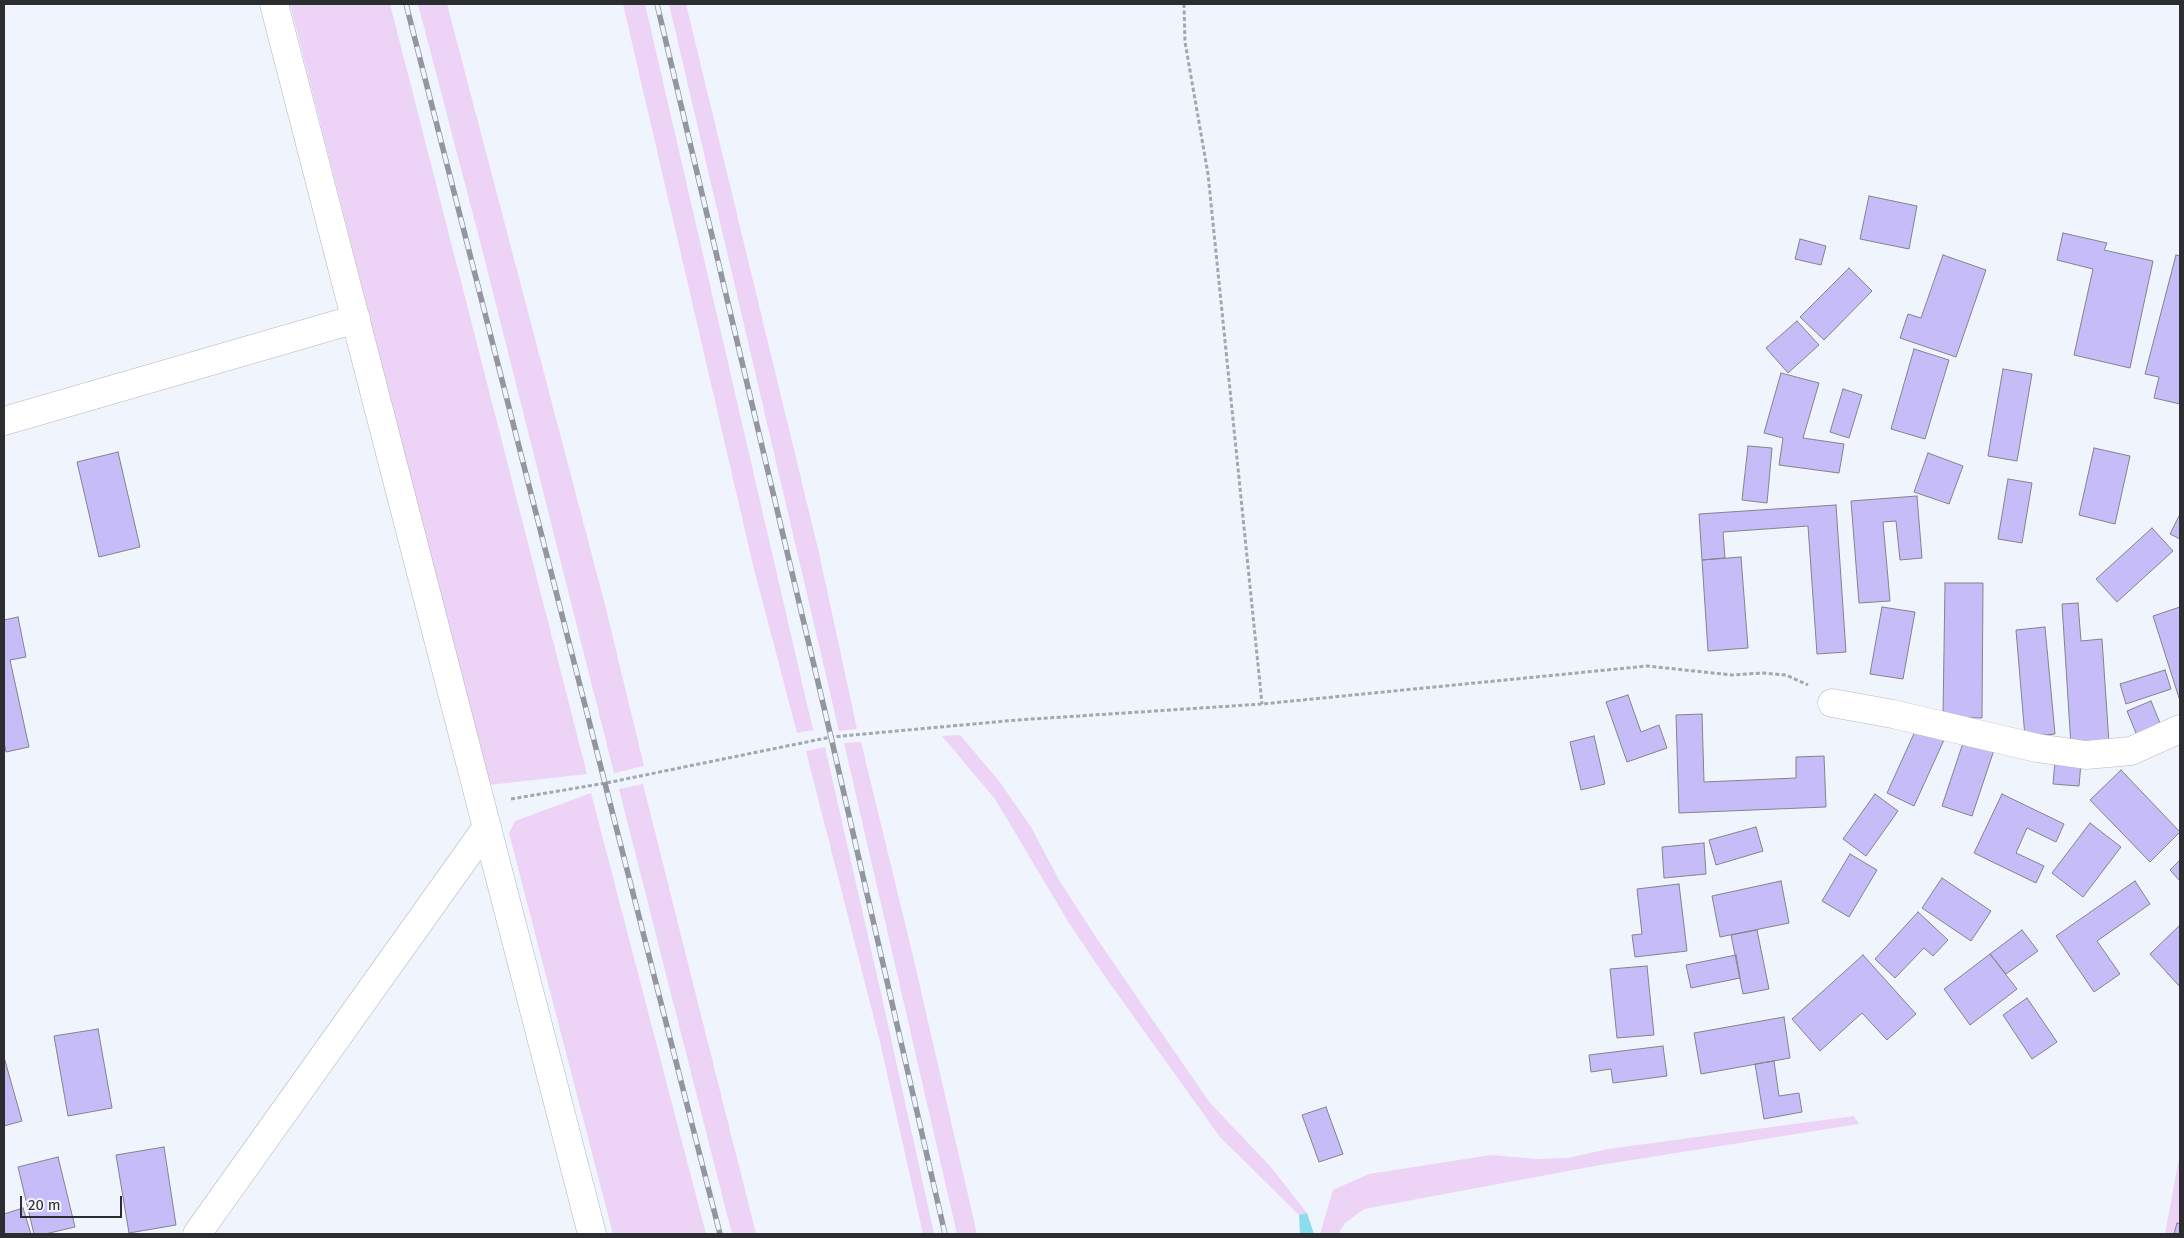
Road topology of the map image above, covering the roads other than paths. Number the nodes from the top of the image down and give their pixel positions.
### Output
1 (274, 4) edge
2 (356, 319) junction
3 (4, 421) edge
4 (1832, 703) road end
5 (2180, 729) edge
6 (484, 816) junction
7 (197, 1234) edge
8 (592, 1234) edge

1 - 2 street
2 - 3 street
2 - 6 street
4 - 5 street
6 - 7 street
6 - 8 street

